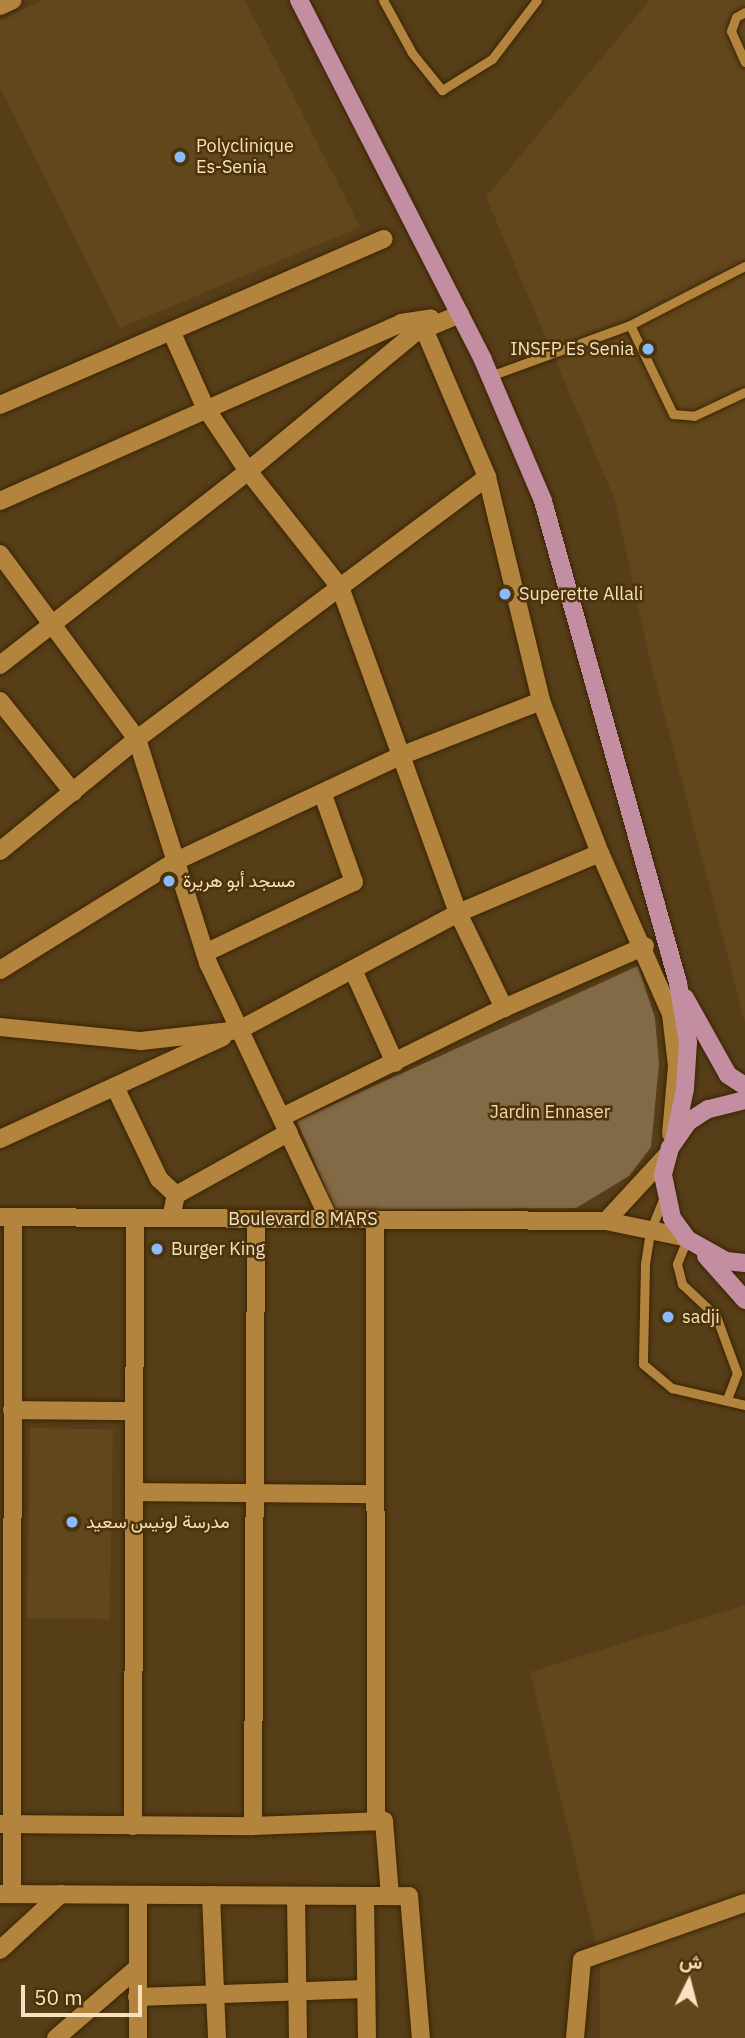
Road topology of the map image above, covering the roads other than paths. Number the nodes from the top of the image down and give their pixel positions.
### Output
1 (13, 0) edge
2 (299, 0) edge
3 (383, 0) edge
4 (537, 0) edge
5 (0, 6) edge
6 (745, 12) edge
7 (745, 62) edge
8 (384, 239) dead end
9 (745, 267) edge
10 (460, 314) junction
11 (630, 325) junction
12 (424, 329) junction
13 (170, 331) junction
14 (490, 376) junction
15 (745, 392) edge
16 (0, 405) edge
17 (205, 407) junction
18 (248, 471) junction
19 (487, 477) junction
20 (0, 501) edge
21 (0, 554) edge
22 (340, 587) junction
23 (54, 623) junction
24 (0, 665) edge
25 (0, 701) edge
26 (541, 701) junction
27 (137, 739) junction
28 (400, 756) junction
29 (73, 792) junction
30 (323, 795) junction
31 (0, 851) edge
32 (600, 853) junction
33 (176, 861) junction
34 (458, 914) junction
35 (645, 946) junction
36 (205, 953) junction
37 (0, 970) edge
38 (352, 970) junction
39 (678, 984) junction
40 (504, 1008) junction
41 (0, 1027) edge
42 (239, 1030) junction
43 (395, 1063) junction
44 (745, 1086) edge
45 (115, 1087) junction
46 (745, 1100) edge
47 (286, 1124) junction
48 (0, 1139) edge
49 (670, 1148) junction
50 (176, 1195) junction
51 (664, 1197) junction
52 (6, 1217) edge
53 (135, 1218) junction
54 (172, 1218) junction
55 (256, 1219) junction
56 (329, 1219) junction
57 (375, 1219) junction
58 (606, 1221) junction
59 (650, 1232) junction
60 (691, 1242) junction
61 (745, 1263) edge
62 (745, 1300) edge
63 (727, 1399) junction
64 (745, 1405) edge
65 (12, 1410) junction
66 (134, 1411) junction
67 (6, 1485) edge
68 (134, 1492) junction
69 (254, 1492) junction
70 (373, 1494) junction
71 (376, 1821) junction
72 (6, 1825) edge
73 (133, 1826) junction
74 (253, 1826) junction
75 (6, 1894) edge
76 (61, 1894) junction
77 (138, 1895) junction
78 (211, 1895) junction
79 (296, 1896) junction
80 (365, 1896) junction
81 (390, 1896) junction
82 (745, 1903) edge
83 (0, 1950) edge
84 (137, 1968) junction
85 (365, 1989) junction
86 (296, 1991) junction
87 (217, 1994) junction
88 (137, 1997) junction
89 (56, 2038) edge
90 (138, 2038) edge
91 (217, 2038) edge
92 (298, 2038) edge
93 (367, 2038) edge
94 (421, 2038) edge
95 (575, 2038) edge

1 - 5 street
2 - 10 main road
3 - 4 lane
6 - 7 lane
8 - 13 street
9 - 11 lane
10 - 12 street
10 - 14 main road
10 - 17 street
11 - 14 lane
11 - 15 lane
12 - 18 street
12 - 19 street
13 - 16 street
13 - 17 street
14 - 39 main road
17 - 18 street
17 - 20 street
18 - 22 street
18 - 23 street
19 - 22 street
19 - 26 street
21 - 23 street
22 - 27 street
22 - 28 street
23 - 24 street
23 - 27 street
25 - 29 street
26 - 28 street
26 - 32 street
27 - 29 street
27 - 33 street
28 - 30 street
28 - 34 street
29 - 31 street
30 - 33 street
30 - 36 street
32 - 34 street
32 - 35 street
33 - 36 street
33 - 37 street
34 - 38 street
34 - 40 street
35 - 40 street
35 - 49 street
36 - 42 street
38 - 42 street
38 - 43 street
39 - 44 main road
39 - 49 main road
40 - 43 street
41 - 42 street
42 - 45 street
42 - 47 street
43 - 47 street
45 - 48 street
45 - 50 street
46 - 49 main road
47 - 50 street
47 - 56 street
49 - 51 main road
49 - 58 street
50 - 54 street
51 - 59 lane
51 - 60 main road
52 - 53 street, Boulevard 8 MARS
52 - 65 street
53 - 54 street, Boulevard 8 MARS
53 - 66 street
54 - 55 street, Boulevard 8 MARS
55 - 56 street, Boulevard 8 MARS
55 - 69 street
56 - 57 street, Boulevard 8 MARS
57 - 58 street, Boulevard 8 MARS
57 - 70 street
58 - 59 street, Boulevard 8 MARS
59 - 60 street, Boulevard 8 MARS
59 - 63 lane
60 - 61 main road
60 - 62 main road
60 - 63 lane
63 - 64 lane
65 - 66 street
65 - 67 street
66 - 68 street
67 - 72 street
68 - 69 street
68 - 73 street
69 - 70 street
69 - 74 street
70 - 71 street
71 - 74 street
71 - 81 street
72 - 73 street
72 - 75 street
73 - 74 street
75 - 76 street
76 - 77 street
76 - 83 street
77 - 78 street
77 - 84 street
78 - 79 street
78 - 87 street
79 - 80 street
79 - 86 street
80 - 81 street
80 - 85 street
81 - 94 street
82 - 95 street
84 - 88 street
84 - 89 street
85 - 86 street
85 - 93 street
86 - 87 street
86 - 92 street
87 - 88 street
87 - 91 street
88 - 90 street

